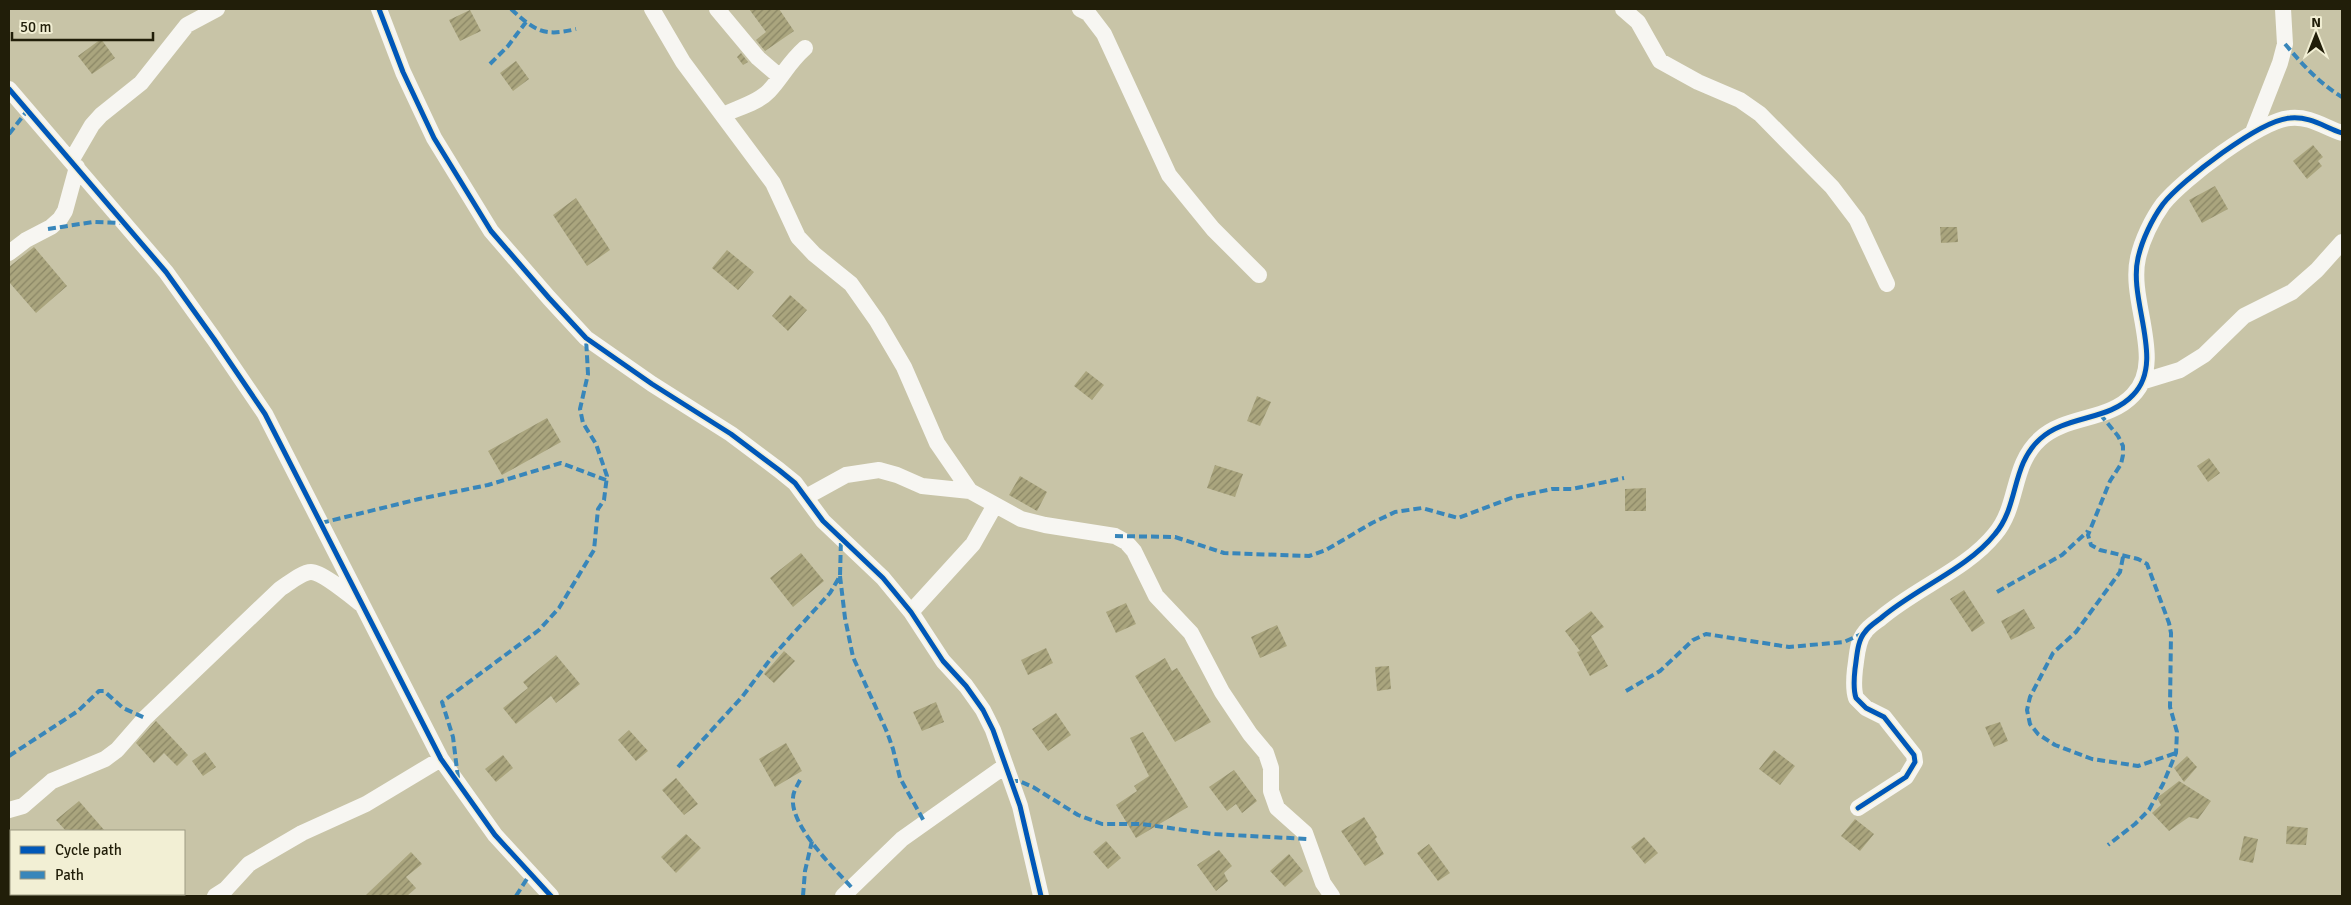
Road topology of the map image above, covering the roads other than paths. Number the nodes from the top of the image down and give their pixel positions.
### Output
1 (218, 9) edge
2 (379, 9) edge
3 (652, 9) edge
4 (717, 9) edge
5 (1080, 9) edge
6 (1623, 9) edge
7 (2283, 9) edge
8 (805, 48) dead end
9 (779, 76) junction
10 (9, 89) edge
11 (723, 115) junction
12 (2253, 132) junction
13 (2342, 133) edge
14 (74, 164) junction
15 (2342, 242) edge
16 (9, 253) edge
17 (1259, 275) dead end
18 (1887, 284) dead end
19 (2144, 381) junction
20 (970, 491) junction
21 (806, 497) junction
22 (995, 505) junction
23 (363, 606) junction
24 (911, 612) junction
25 (441, 759) junction
26 (1005, 766) junction
27 (1858, 808) dead end
28 (9, 810) edge
29 (215, 896) edge
30 (551, 896) edge
31 (843, 896) edge
32 (1041, 896) edge
33 (1332, 896) edge

1 - 14 street
2 - 21 street
3 - 11 street
4 - 9 street
5 - 17 street
6 - 18 street
7 - 12 street
8 - 9 street
9 - 11 street
10 - 14 street
11 - 20 street
12 - 13 street
12 - 19 street
14 - 16 street
14 - 23 street
15 - 19 street
19 - 27 street
20 - 21 street
20 - 22 street
21 - 24 street
22 - 24 street
22 - 33 street
23 - 25 street
23 - 28 street
24 - 26 street
25 - 29 street
25 - 30 street
26 - 31 street
26 - 32 street

